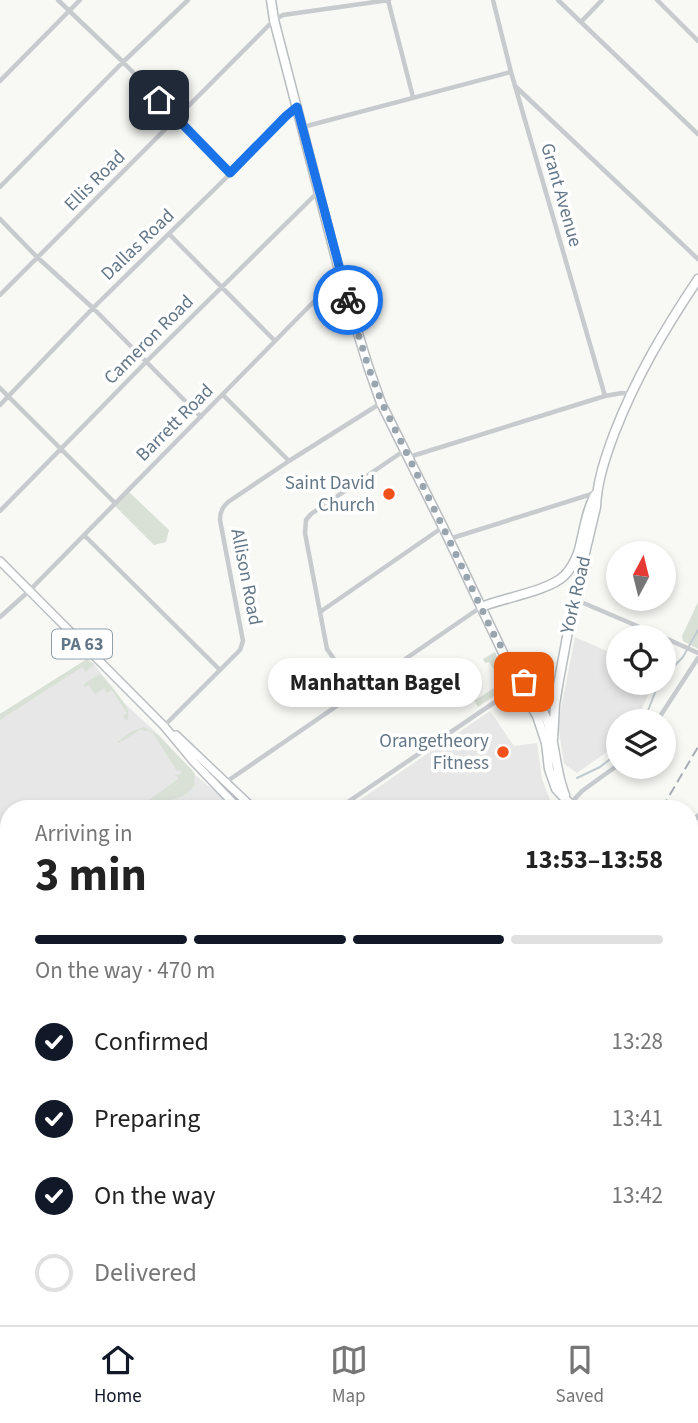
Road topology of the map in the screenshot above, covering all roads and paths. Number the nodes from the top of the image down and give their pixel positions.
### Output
1 (58, 0) edge
2 (79, 0) edge
3 (188, 0) edge
4 (271, 0) edge
5 (388, 0) edge
6 (493, 0) edge
7 (558, 0) edge
8 (602, 0) edge
9 (657, 0) edge
10 (69, 10) junction
11 (274, 20) junction
12 (581, 22) junction
13 (698, 41) edge
14 (123, 62) junction
15 (511, 72) junction
16 (0, 81) edge
17 (515, 86) junction
18 (413, 97) junction
19 (297, 107) junction
20 (177, 118) junction
21 (303, 127) junction
22 (698, 134) edge
23 (230, 173) junction
24 (0, 187) edge
25 (319, 190) junction
26 (0, 219) edge
27 (169, 234) junction
28 (37, 257) junction
29 (698, 259) edge
30 (341, 274) junction
31 (698, 279) edge
32 (222, 287) junction
33 (0, 295) edge
34 (93, 308) junction
35 (275, 341) junction
36 (145, 363) junction
37 (0, 388) edge
38 (630, 394) junction
39 (223, 395) junction
40 (8, 396) junction
41 (606, 396) junction
42 (382, 403) junction
43 (0, 405) edge
44 (201, 417) junction
45 (62, 449) junction
46 (407, 454) junction
47 (289, 461) junction
48 (597, 492) junction
49 (115, 503) junction
50 (0, 511) edge
51 (443, 527) junction
52 (84, 535) junction
53 (449, 539) junction
54 (0, 561) edge
55 (29, 591) junction
56 (574, 599) junction
57 (481, 607) junction
58 (320, 612) junction
59 (0, 617) edge
60 (635, 625) edge
61 (676, 643) edge
62 (696, 654) edge
63 (220, 670) junction
64 (522, 684) junction
65 (356, 691) junction
66 (664, 709) edge
67 (164, 726) junction
68 (553, 740) junction
69 (606, 774) edge
70 (226, 782) junction
71 (230, 800) edge
72 (245, 800) edge
73 (350, 800) edge
74 (564, 800) edge
75 (567, 800) edge
76 (575, 800) edge

1 - 10 street
2 - 10 street
3 - 14 street
4 - 11 highway
5 - 11 street
5 - 18 street
6 - 15 street, Grant Avenue
7 - 12 street
8 - 12 street
9 - 13 street
10 - 14 street
10 - 16 street
11 - 19 highway
11 - 20 street, Ellis Road
12 - 22 street
14 - 20 street
14 - 24 street
15 - 17 street, Grant Avenue
15 - 18 street
17 - 29 street
17 - 41 street, Grant Avenue
18 - 21 street
19 - 21 highway
19 - 23 street, Dallas Road
20 - 23 street
20 - 28 street, Ellis Road
21 - 25 highway
23 - 27 street, Dallas Road
25 - 30 highway
25 - 32 street, Cameron Road
26 - 28 street
27 - 32 street
27 - 34 street, Dallas Road
28 - 33 street, Ellis Road
28 - 34 street
30 - 35 street, Barrett Road
30 - 42 highway
31 - 38 highway, York Road
32 - 35 street
32 - 36 street, Cameron Road
34 - 36 street
34 - 40 street, Dallas Road
35 - 39 street, Barrett Road
36 - 44 street
36 - 45 street, Cameron Road
37 - 40 street
38 - 41 street
38 - 48 highway, York Road
39 - 44 street, Barrett Road
39 - 47 street
40 - 43 street, Dallas Road
40 - 45 street
41 - 46 street
42 - 46 highway
42 - 47 street, Allison Road
44 - 49 street, Barrett Road
45 - 49 street
45 - 50 street, Cameron Road
46 - 51 highway
46 - 58 street
47 - 63 street, Allison Road
48 - 53 street
48 - 56 highway, York Road
48 - 57 highway, York Road
49 - 52 street, Barrett Road
51 - 53 highway
51 - 58 street
52 - 55 street, Barrett Road
52 - 63 street
53 - 57 highway
54 - 55 main road, PA 63
55 - 59 street, Barrett Road
55 - 67 main road, PA 63
56 - 60 street
56 - 68 highway, York Road
57 - 64 highway
57 - 65 street
58 - 65 street
61 - 62 street
62 - 66 street
63 - 67 street, Allison Road
64 - 68 highway
64 - 73 street
64 - 74 highway
65 - 70 street
67 - 70 main road, PA 63
67 - 71 main road, PA 63
68 - 75 highway
69 - 76 street
70 - 72 main road, PA 63

